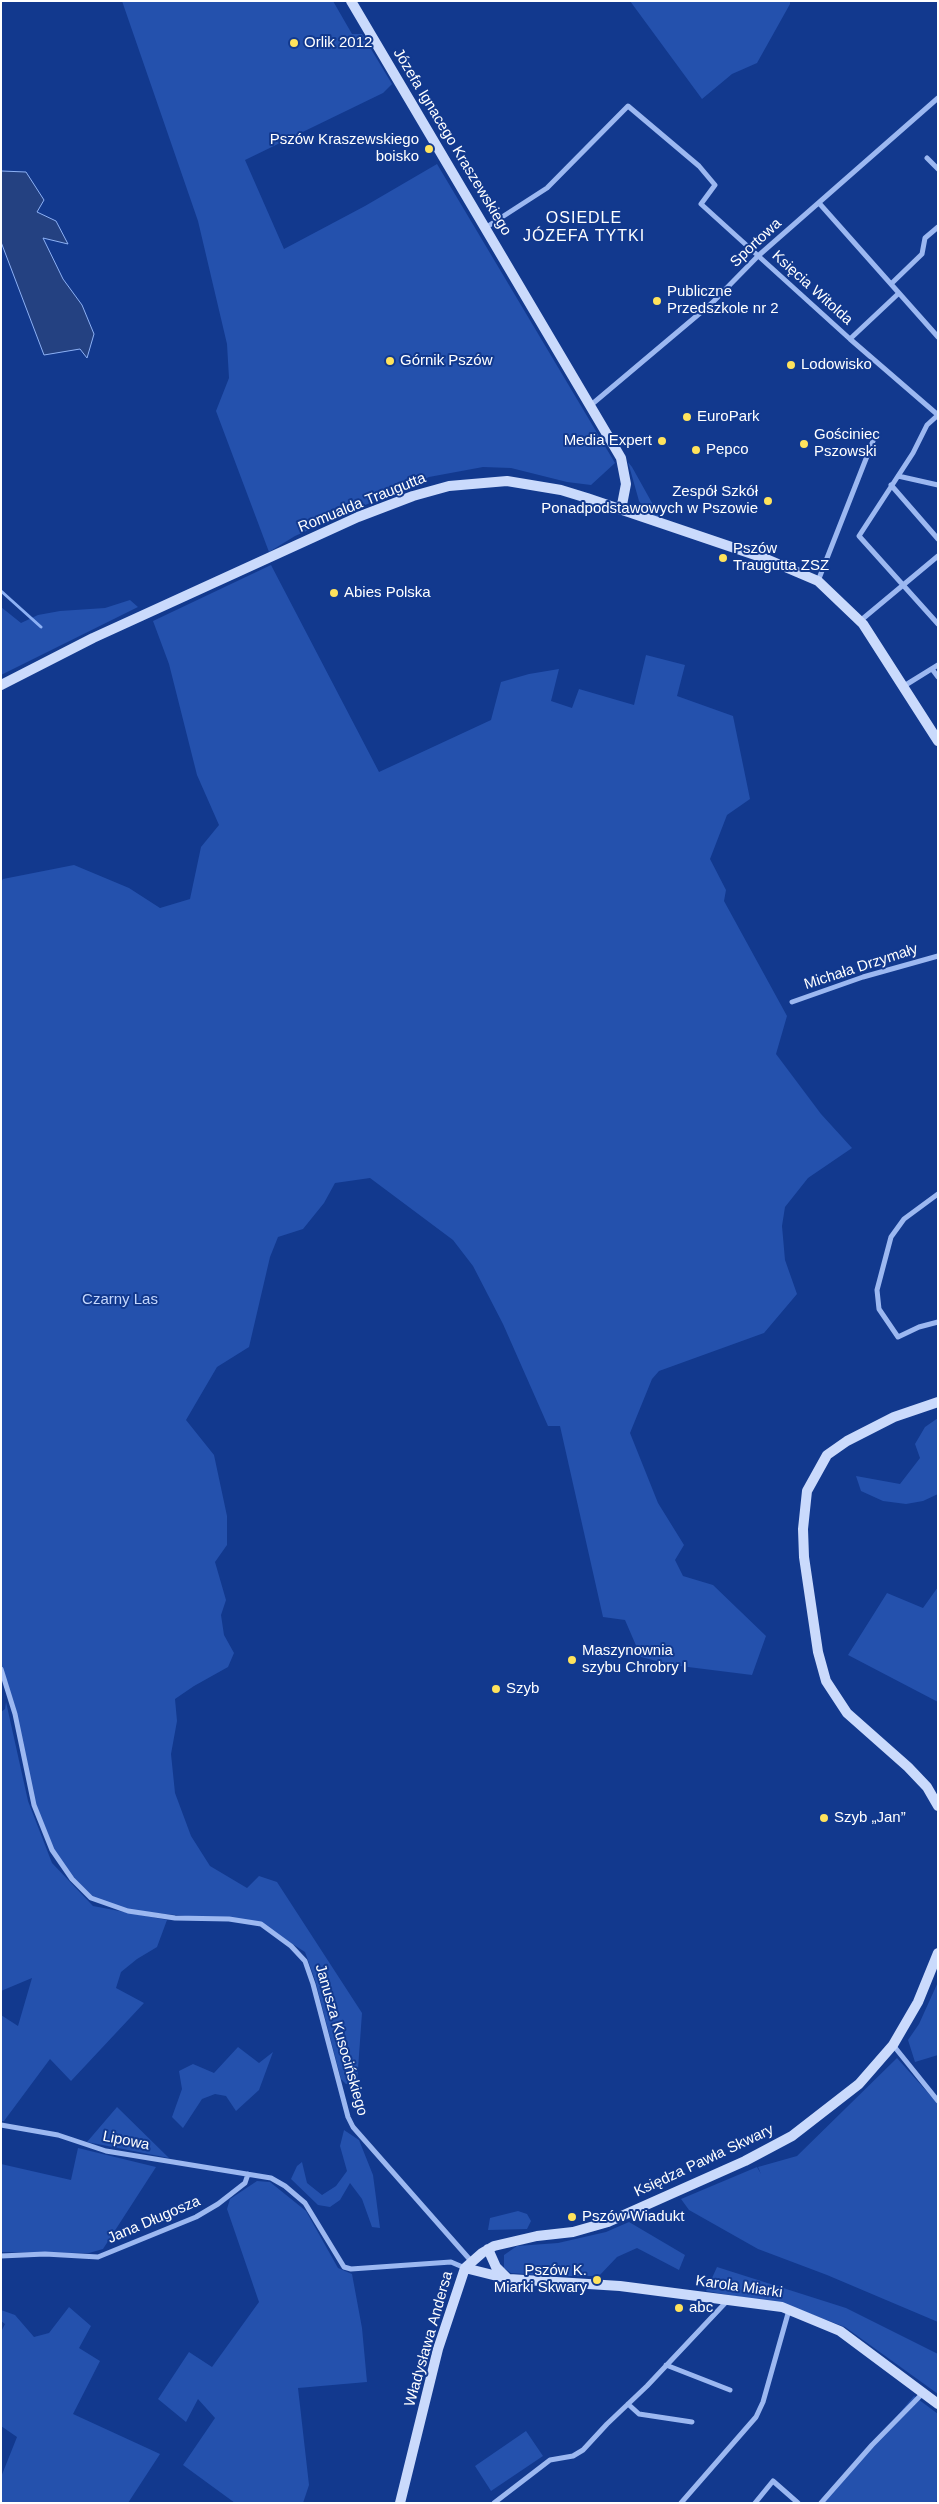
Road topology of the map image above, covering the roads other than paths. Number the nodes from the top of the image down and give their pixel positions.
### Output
1 (351, 1) edge
2 (938, 98) edge
3 (927, 158) dead end
4 (938, 168) edge
5 (819, 203) junction
6 (938, 227) edge
7 (486, 228) junction
8 (758, 256) junction
9 (891, 284) junction
10 (899, 293) junction
11 (938, 337) edge
12 (850, 340) junction
13 (591, 405) junction
14 (938, 415) edge
15 (873, 441) dead end
16 (898, 476) junction
17 (938, 484) edge
18 (891, 485) junction
19 (620, 510) junction
20 (938, 539) edge
21 (938, 556) edge
22 (818, 581) junction
23 (903, 586) junction
24 (860, 621) junction
25 (938, 624) edge
26 (938, 665) edge
27 (932, 669) junction
28 (938, 677) edge
29 (1, 685) edge
30 (904, 686) junction
31 (938, 740) edge
32 (938, 956) edge
33 (792, 1002) dead end
34 (938, 1194) edge
35 (938, 1322) edge
36 (938, 1402) edge
37 (1, 1669) edge
38 (938, 1806) edge
39 (938, 1953) edge
40 (893, 2045) junction
41 (938, 2101) edge
42 (1, 2125) edge
43 (248, 2174) junction
44 (572, 2232) joint
45 (488, 2249) junction
46 (1, 2256) edge
47 (468, 2265) junction
48 (509, 2279) junction
49 (728, 2299) junction
50 (789, 2310) junction
51 (666, 2364) junction
52 (730, 2390) dead end
53 (924, 2392) junction
54 (628, 2404) junction
55 (938, 2404) edge
56 (692, 2422) dead end
57 (400, 2503) edge
58 (494, 2503) edge
59 (681, 2503) edge
60 (755, 2503) edge
61 (798, 2503) edge
62 (821, 2503) edge

1 - 7 street, Józefa Ignacego Kraszewskiego
2 - 5 street, Sportowa
3 - 4 street
5 - 8 street, Sportowa
5 - 9 street
6 - 9 street
7 - 8 street, Księcia Witolda
7 - 13 street, Józefa Ignacego Kraszewskiego
8 - 12 street, Księcia Witolda
8 - 13 street, Sportowa
9 - 10 street
10 - 11 street
10 - 12 street, Księcia Witolda
12 - 14 street, Księcia Witolda
13 - 19 street, Józefa Ignacego Kraszewskiego
14 - 16 street
15 - 22 street
16 - 17 street
16 - 18 street
18 - 20 street
18 - 23 street
19 - 22 street, Romualda Traugutta
19 - 29 street, Romualda Traugutta
21 - 23 street
22 - 24 street, Romualda Traugutta
23 - 24 street
23 - 25 street
24 - 30 street, Romualda Traugutta
26 - 27 street
27 - 28 street
27 - 30 street
30 - 31 street, Romualda Traugutta
32 - 33 street, Michała Drzymały
34 - 35 street
36 - 38 street
37 - 47 street, Janusza Kusocińskiego
39 - 40 street, Księdza Pawła Skwary
40 - 41 street
40 - 44 street, Księdza Pawła Skwary
42 - 43 street, Lipowa
43 - 46 street, Jana Długosza
43 - 47 street
44 - 45 street, Władysława Andersa
45 - 47 street, Władysława Andersa
45 - 48 street
47 - 48 street, Karola Miarki
47 - 57 street, Władysława Andersa
48 - 49 street, Karola Miarki
49 - 50 street, Karola Miarki
49 - 51 street
50 - 53 street, Karola Miarki
50 - 59 street
51 - 52 street
51 - 54 street
53 - 55 street, Karola Miarki
53 - 62 street
54 - 56 street
54 - 58 street
60 - 61 street

